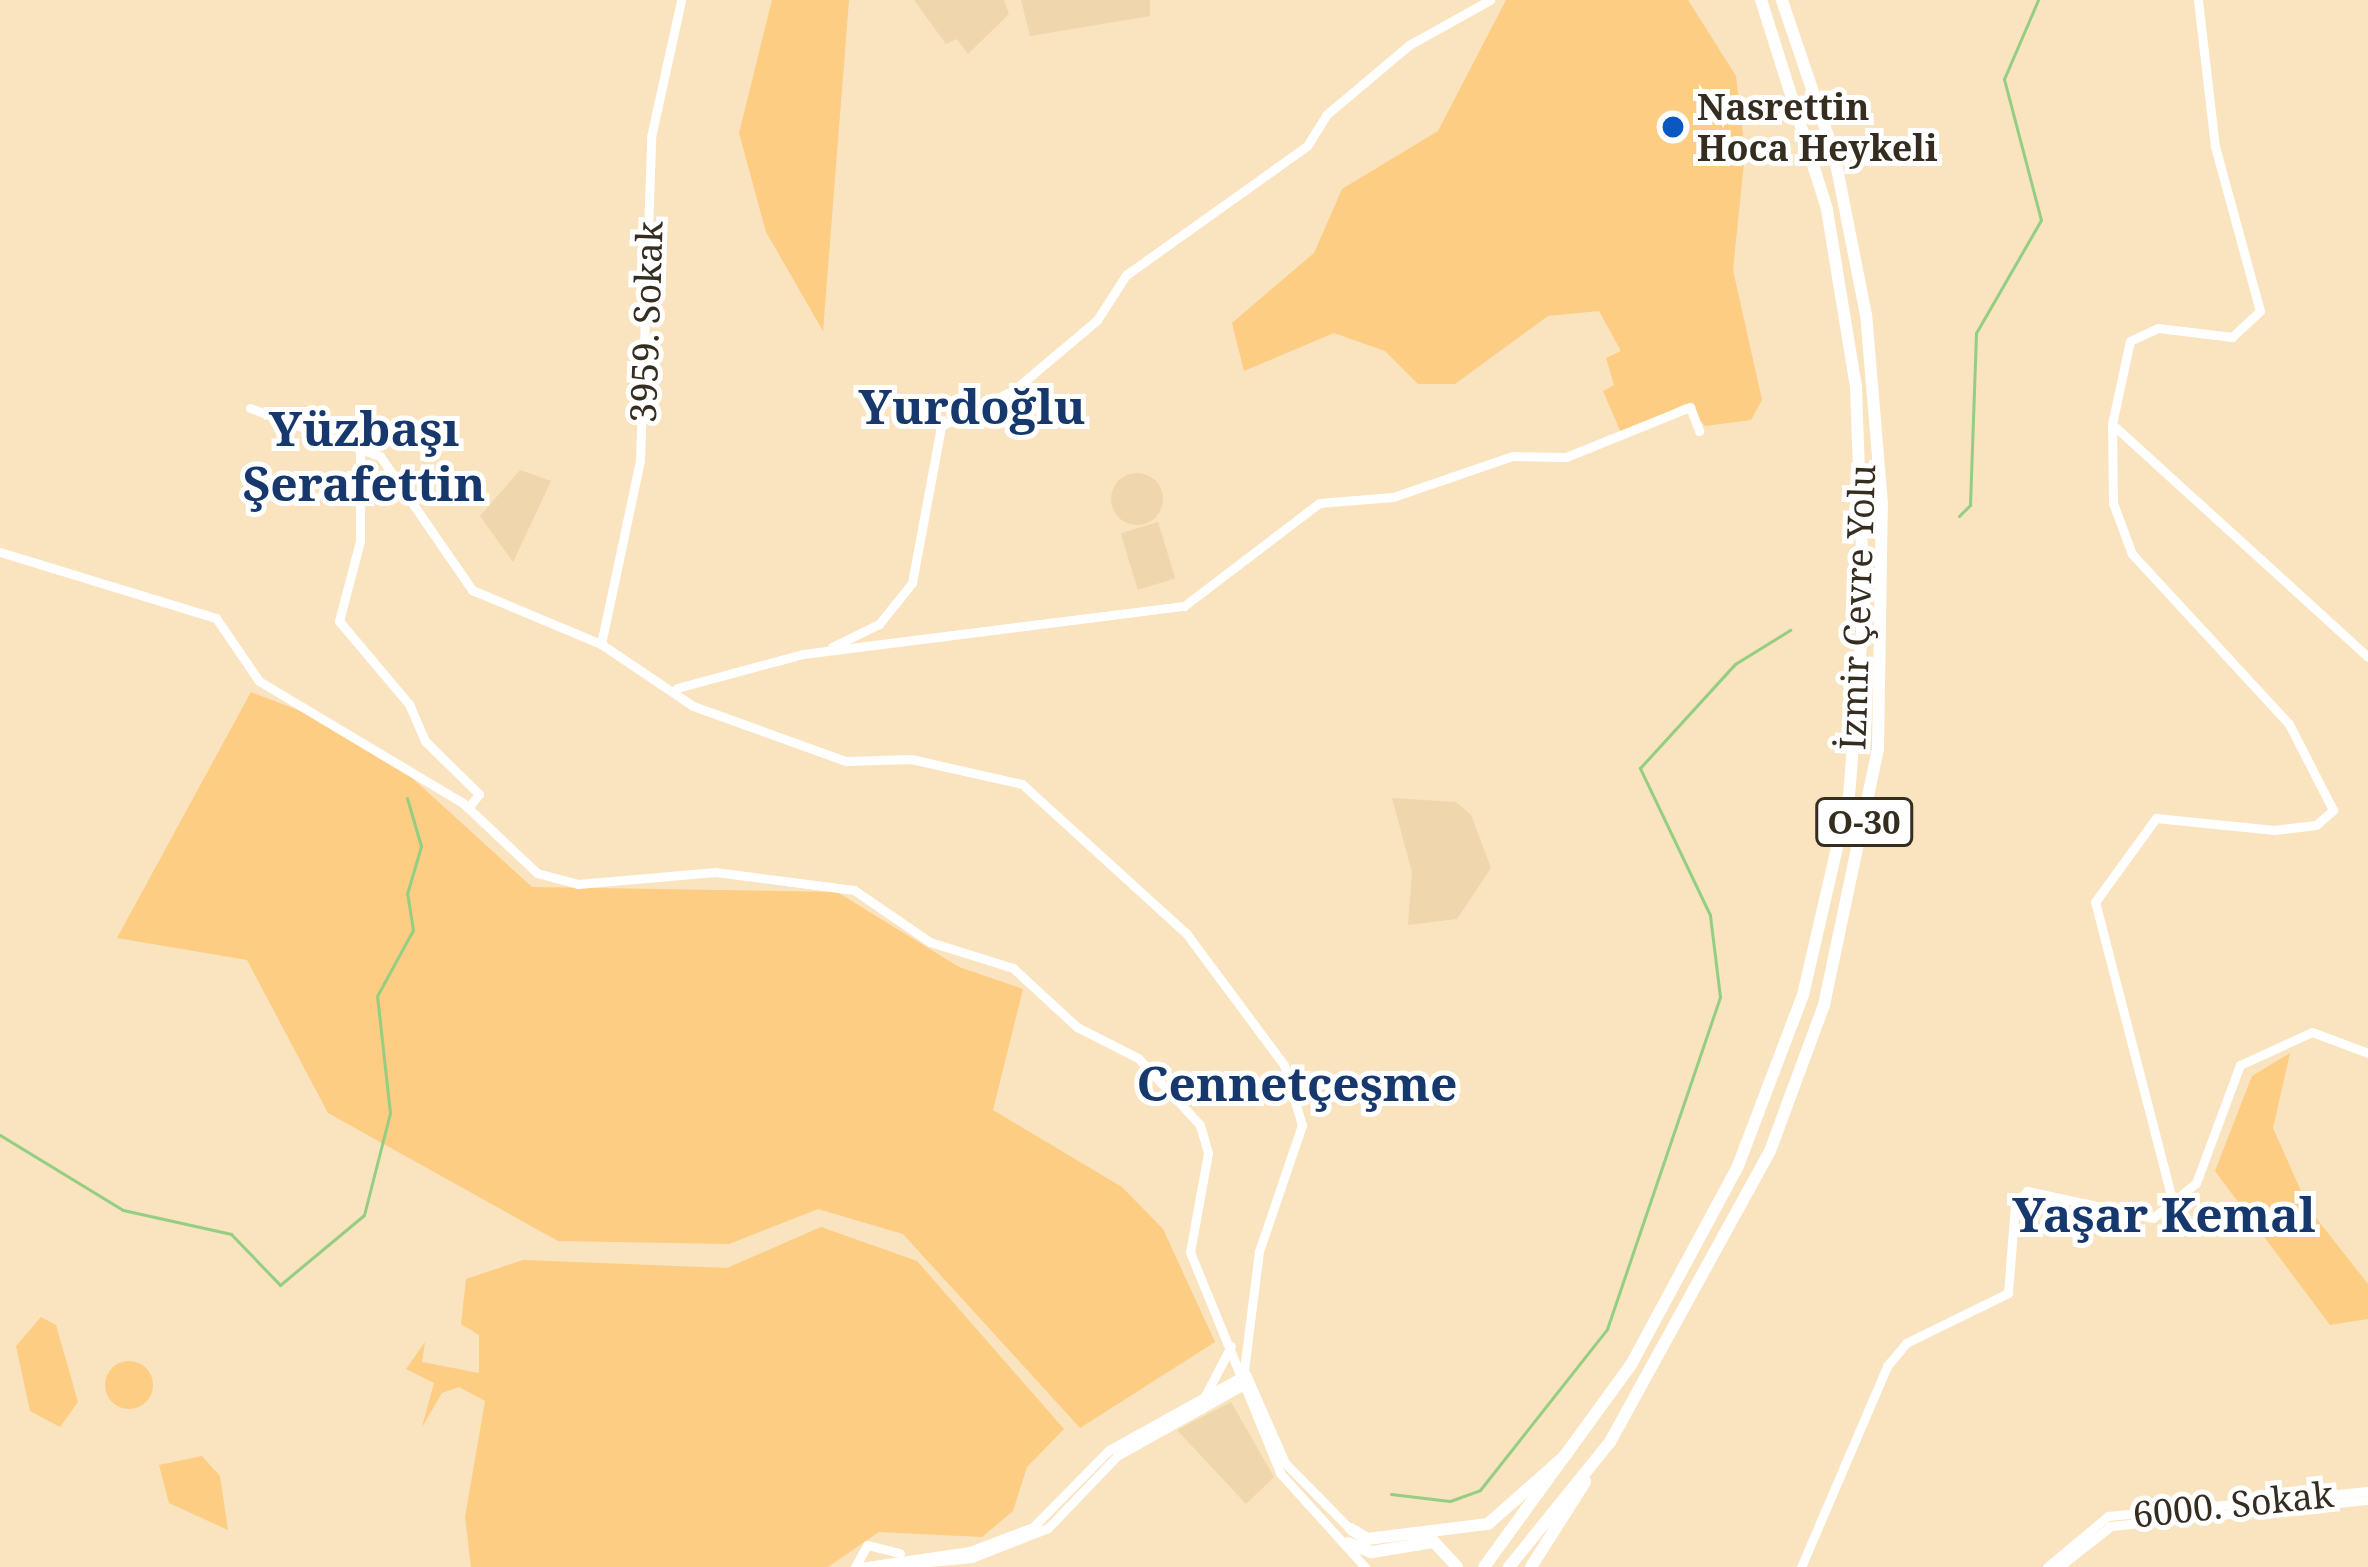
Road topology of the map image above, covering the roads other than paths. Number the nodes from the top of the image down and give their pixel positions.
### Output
1 (681, 0) edge
2 (1490, 0) edge
3 (1761, 0) edge
4 (1782, 0) edge
5 (2198, 0) edge
6 (250, 408) dead end
7 (2112, 424) junction
8 (1699, 430) dead end
9 (360, 449) junction
10 (0, 552) edge
11 (602, 644) junction
12 (827, 650) junction
13 (2368, 657) edge
14 (677, 688) junction
15 (468, 808) junction
16 (2368, 1053) edge
17 (2174, 1207) junction
18 (1232, 1346) junction
19 (1242, 1379) junction
20 (1204, 1396) junction
21 (1610, 1442) junction
22 (1576, 1447) junction
23 (2368, 1491) edge
24 (2368, 1500) edge
25 (1349, 1536) junction
26 (1372, 1554) edge
27 (857, 1567) edge
28 (875, 1567) edge
29 (1457, 1567) edge
30 (1484, 1567) edge
31 (1509, 1567) edge
32 (1531, 1567) edge
33 (1801, 1567) edge
34 (2047, 1567) edge
35 (2059, 1567) edge

1 - 11 street, 3959. Sokak
2 - 12 street
3 - 22 highway, İzmir Çevre Yolu / O-30
4 - 21 highway, İzmir Çevre Yolu / O-30
5 - 7 street
6 - 9 street
7 - 13 street
7 - 17 street
8 - 12 street
9 - 11 street
9 - 15 street
10 - 15 street
11 - 14 street
12 - 14 street
14 - 19 street
15 - 18 street
16 - 17 street
17 - 33 street
18 - 19 street
18 - 20 street
19 - 20 street
19 - 25 street
19 - 28 street
20 - 27 street
21 - 31 highway, İzmir Çevre Yolu / O-30
21 - 32 highway
22 - 26 highway
22 - 30 highway, İzmir Çevre Yolu / O-30
23 - 34 street, 6000. Sokak
24 - 35 street, 6000. Sokak
25 - 26 highway
25 - 26 street
26 - 29 highway

